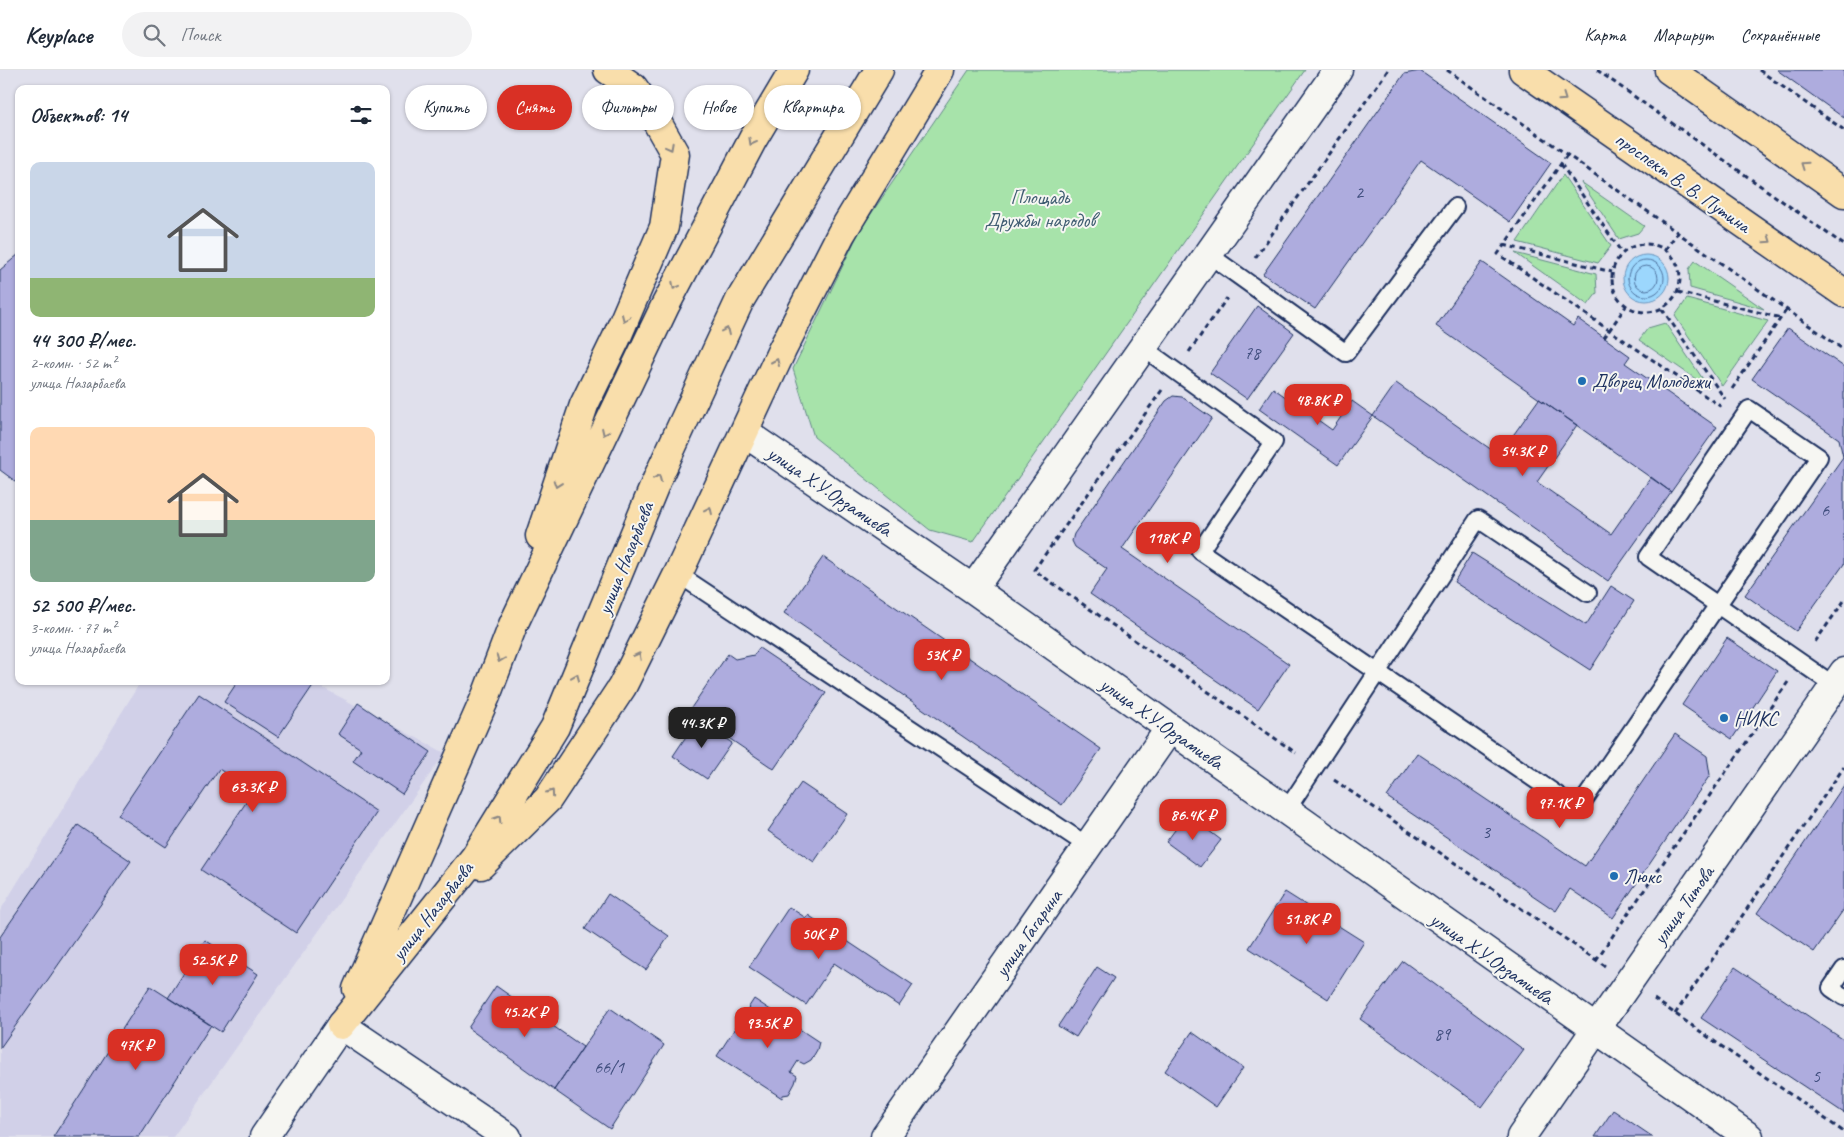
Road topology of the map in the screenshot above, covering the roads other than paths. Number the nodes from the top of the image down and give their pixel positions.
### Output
1 (608, 70) edge
2 (794, 70) edge
3 (879, 70) edge
4 (940, 70) edge
5 (1338, 70) edge
6 (1523, 70) edge
7 (1669, 70) edge
8 (1844, 193) edge
9 (1455, 207) dead end
10 (1208, 254) junction
11 (1844, 293) edge
12 (1142, 347) junction
13 (745, 433) junction
14 (678, 574) junction
15 (973, 588) junction
16 (1588, 593) dead end
17 (1719, 605) junction
18 (513, 625) junction
19 (1377, 672) junction
20 (1839, 679) edge
21 (1170, 728) junction
22 (1286, 811) junction
23 (1088, 846) junction
24 (430, 914) junction
25 (1844, 969) edge
26 (1844, 997) edge
27 (341, 1025) junction
28 (1596, 1031) junction
29 (264, 1137) edge
30 (506, 1137) edge
31 (885, 1137) edge
32 (1521, 1137) edge
33 (1749, 1137) edge

1 -> 18 main road
2 -> 18 main road, улица Назарбаева
24 -> 3 main road, улица Назарбаева
13 -> 4 main road
5 - 10 street
6 -> 11 main road, проспект В. В. Путина
8 -> 7 main road
9 - 10 lane
10 - 12 street
12 - 15 street
12 - 19 lane
14 -> 13 main road
13 - 15 street, улица Х.У.Орзамиева
14 - 23 lane
24 -> 14 main road
15 - 21 street, улица Х.У.Орзамиева
16 - 19 lane
17 - 17 lane
17 - 19 lane
17 - 20 lane
18 -> 27 main road, улица Назарбаева
19 - 22 lane
20 - 28 street, улица Титова
21 - 22 street, улица Х.У.Орзамиева
21 - 23 street, улица Гагарина
22 - 28 street, улица Х.У.Орзамиева
23 - 31 street, улица Гагарина
24 - 27 main road, улица Назарбаева
25 - 26 lane
27 - 29 street, улица Назарбаева
27 - 30 street
28 - 32 street, улица Титова
28 - 33 street, улица Х.У.Орзамиева

